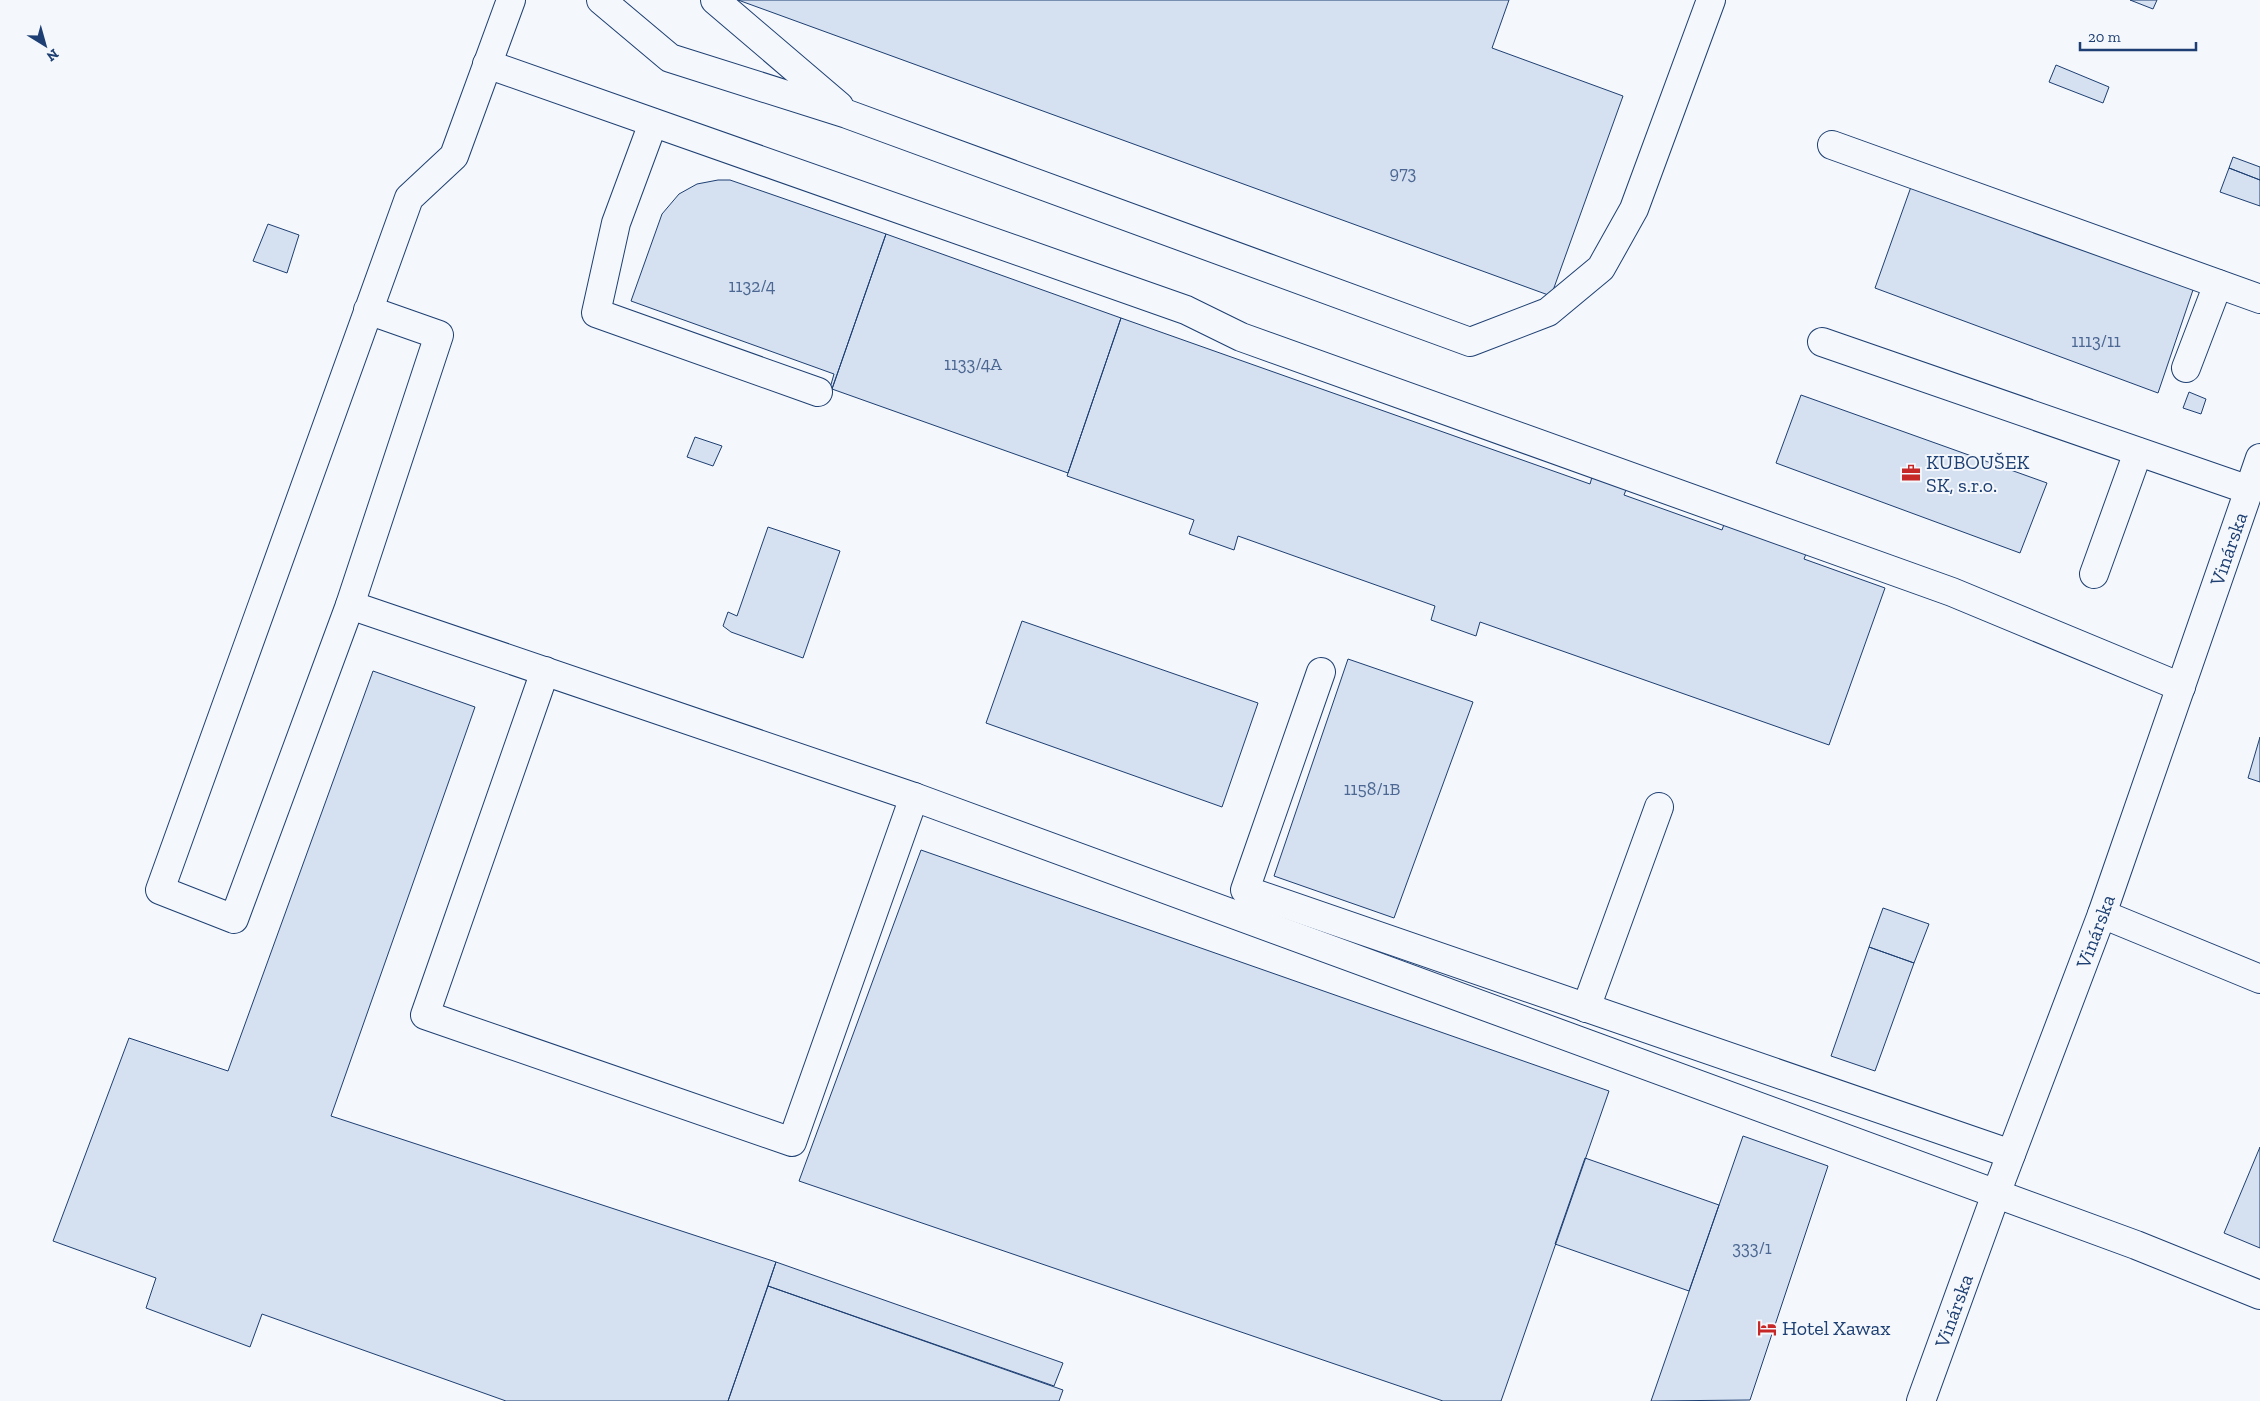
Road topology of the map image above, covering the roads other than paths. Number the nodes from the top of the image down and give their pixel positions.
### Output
1 (511, 0) edge
2 (601, 0) edge
3 (715, 0) edge
4 (1711, 0) edge
5 (487, 64) junction
6 (847, 114) junction
7 (653, 123) junction
8 (1832, 146) dead end
9 (2218, 284) junction
10 (2260, 299) edge
11 (368, 310) junction
12 (1822, 342) dead end
13 (2186, 368) dead end
14 (818, 392) dead end
15 (2138, 452) junction
16 (2260, 458) edge
17 (2249, 490) junction
18 (2094, 574) dead end
19 (350, 605) junction
20 (545, 671) junction
21 (1321, 672) dead end
22 (2181, 687) junction
23 (914, 797) junction
24 (1659, 807) dead end
25 (2102, 914) junction
26 (2260, 979) edge
27 (1586, 1008) junction
28 (2010, 1154) junction
29 (1996, 1194) junction
30 (2260, 1295) edge
31 (1921, 1401) edge

1 - 5 street
2 - 6 street
3 - 6 street
4 - 6 street
5 - 7 street
5 - 11 street
7 - 14 street
7 - 22 street
8 - 9 street
9 - 10 street
9 - 13 street
11 - 19 street
11 - 19 street
12 - 15 street
15 - 17 street
15 - 18 street
16 - 17 street, Vinárska
17 - 22 street, Vinárska
19 - 20 street
20 - 23 street
20 - 23 street
21 - 27 street
22 - 25 street, Vinárska
23 - 29 street
24 - 27 street
25 - 26 street
25 - 28 street, Vinárska
27 - 28 street
28 - 29 street, Vinárska
29 - 30 street
29 - 31 street, Vinárska

